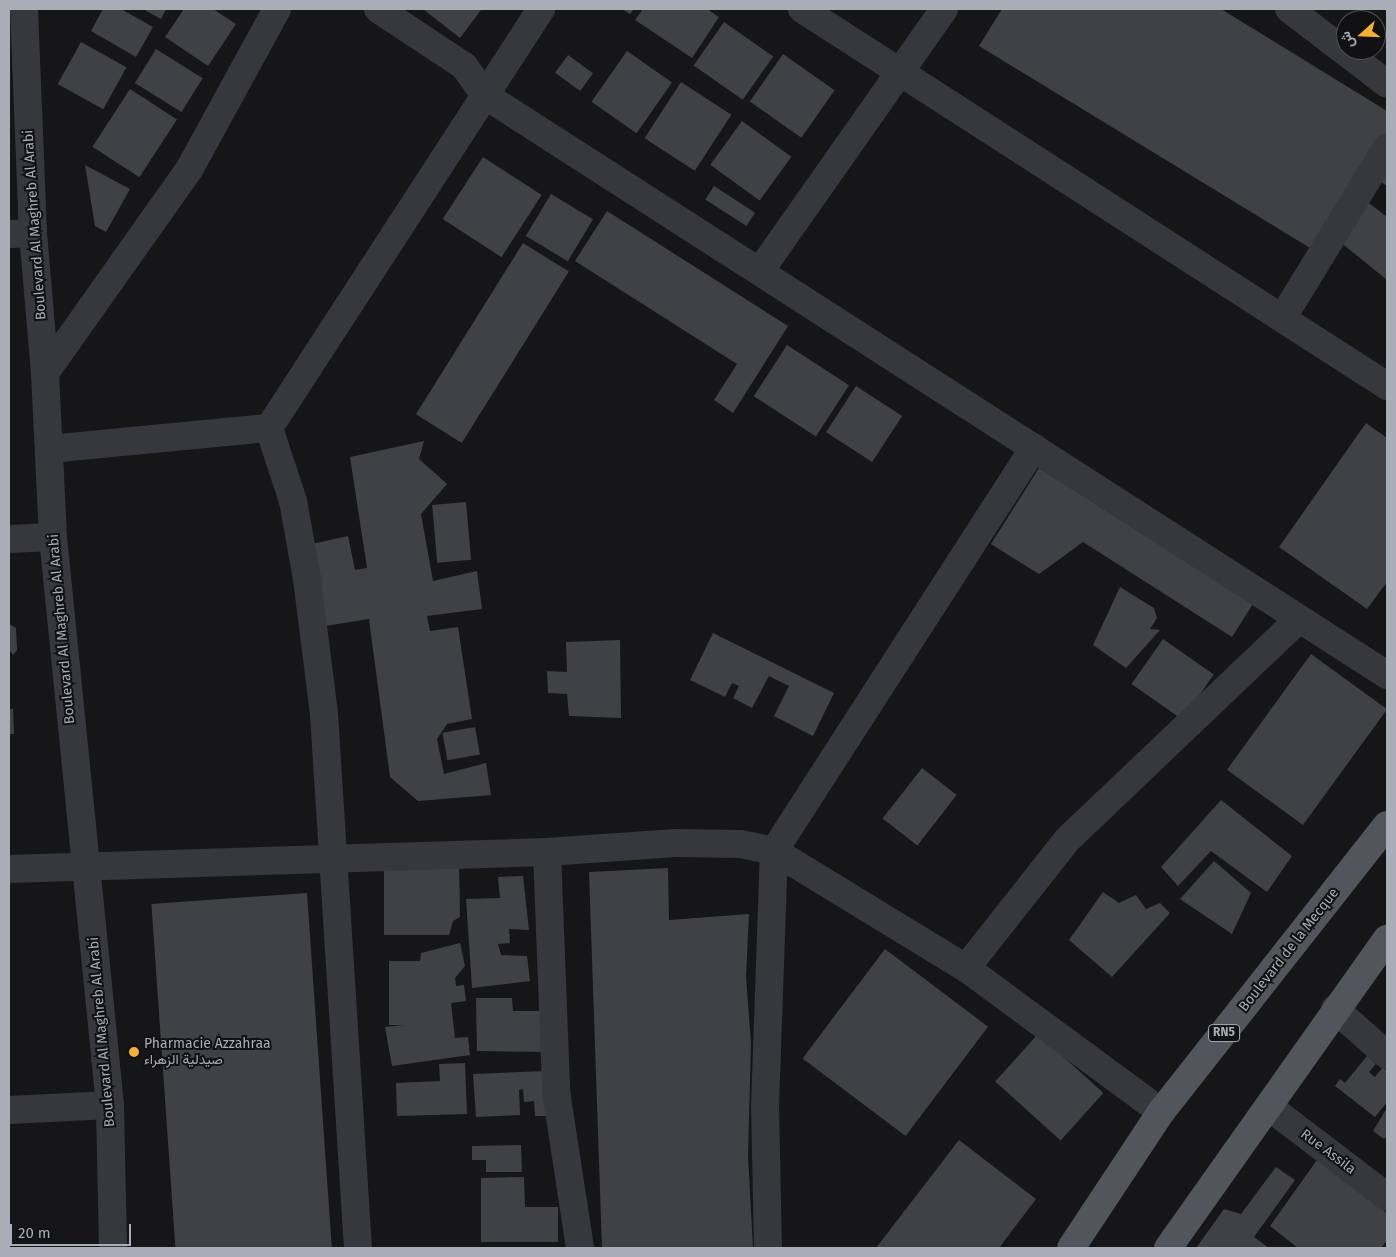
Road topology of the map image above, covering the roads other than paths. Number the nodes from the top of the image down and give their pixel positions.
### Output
1 (24, 9) edge
2 (277, 9) edge
3 (378, 9) edge
4 (542, 9) edge
5 (802, 9) edge
6 (944, 9) edge
7 (1289, 9) edge
8 (900, 72) junction
9 (1387, 84) edge
10 (486, 96) junction
11 (1387, 147) edge
12 (21, 233) edge
13 (760, 271) junction
14 (1283, 317) junction
15 (45, 373) junction
16 (1387, 386) edge
17 (269, 428) junction
18 (1034, 448) junction
19 (48, 449) junction
20 (53, 537) junction
21 (9, 539) edge
22 (1299, 619) junction
23 (1387, 675) edge
24 (1387, 825) edge
25 (774, 851) junction
26 (547, 852) junction
27 (334, 858) junction
28 (85, 865) junction
29 (9, 869) edge
30 (1387, 939) edge
31 (966, 968) junction
32 (1335, 1010) junction
33 (1387, 1055) edge
34 (110, 1105) junction
35 (1269, 1107) junction
36 (9, 1110) edge
37 (1161, 1112) junction
38 (1387, 1197) edge
39 (113, 1248) edge
40 (358, 1248) edge
41 (580, 1248) edge
42 (768, 1248) edge
43 (1071, 1248) edge
44 (1168, 1248) edge

1 - 12 street, Boulevard Al Maghreb Al Arabi
2 - 15 street
3 - 10 street
4 - 10 street
5 - 8 street
6 - 8 street
7 - 9 street
8 - 13 street
8 - 14 street
10 - 13 street
10 - 17 street
11 - 14 street
12 - 15 street, Boulevard Al Maghreb Al Arabi
13 - 18 street
14 - 16 street
15 - 19 street, Boulevard Al Maghreb Al Arabi
17 - 19 street
17 - 27 street
18 - 22 street
18 - 25 street
19 - 20 street, Boulevard Al Maghreb Al Arabi
20 - 21 street
20 - 28 street, Boulevard Al Maghreb Al Arabi
22 - 23 street
22 - 31 street
24 - 37 main road, Boulevard de la Mecque / RN5
25 - 26 street
25 - 31 street
25 - 42 street
26 - 27 street
26 - 41 street
27 - 28 street
27 - 40 street
28 - 29 street
28 - 34 street, Boulevard Al Maghreb Al Arabi
30 - 32 main road
31 - 37 street
32 - 33 street
32 - 35 main road
34 - 36 street
34 - 39 street, Boulevard Al Maghreb Al Arabi
35 - 38 street, Rue Assila
35 - 44 main road
37 - 43 main road, Boulevard de la Mecque / RN5

